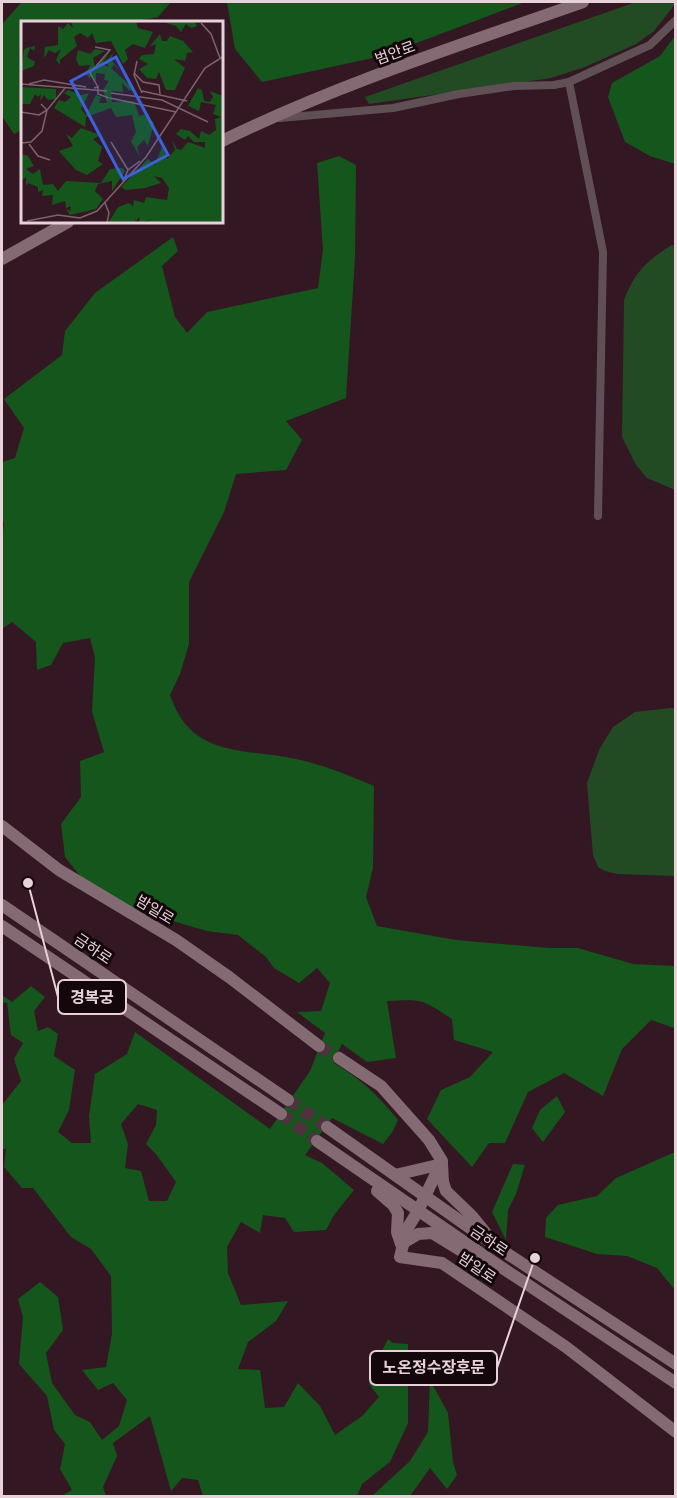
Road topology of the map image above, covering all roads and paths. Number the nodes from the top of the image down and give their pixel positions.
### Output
1 (582, 2) edge
2 (675, 20) edge
3 (569, 82) junction
4 (268, 119) junction
5 (224, 140) edge
6 (65, 224) edge
7 (2, 260) edge
8 (598, 516) dead end
9 (2, 826) edge
10 (2, 905) edge
11 (2, 926) edge
12 (319, 1046) tunnel mouth
13 (339, 1058) tunnel mouth
14 (288, 1100) tunnel mouth
15 (281, 1114) tunnel mouth
16 (327, 1127) tunnel mouth
17 (317, 1141) tunnel mouth
18 (442, 1164) junction
19 (353, 1165) junction
20 (395, 1174) junction
21 (425, 1197) junction
22 (418, 1211) junction
23 (401, 1244) junction
24 (497, 1248) junction
25 (492, 1261) junction
26 (675, 1364) edge
27 (675, 1383) edge
28 (675, 1432) edge

1 - 4 main road, 범안로
2 - 3 street
3 - 4 street
3 - 8 street
4 - 5 main road, 범안로
6 - 7 main road
9 - 12 main road, 밤일로
10 - 14 main road, 금하로
11 - 15 main road
13 - 18 main road
16 - 20 main road, 금하로
17 - 19 main road, 금하로
18 - 20 main road
18 - 21 main road
18 - 24 main road
19 - 22 main road, 금하로
19 - 23 main road
20 - 21 main road, 금하로
21 - 22 main road
21 - 24 main road, 금하로
22 - 23 main road
22 - 25 main road, 금하로
23 - 25 main road
23 - 28 main road, 밤일로
24 - 26 main road, 금하로
25 - 27 main road, 금하로

